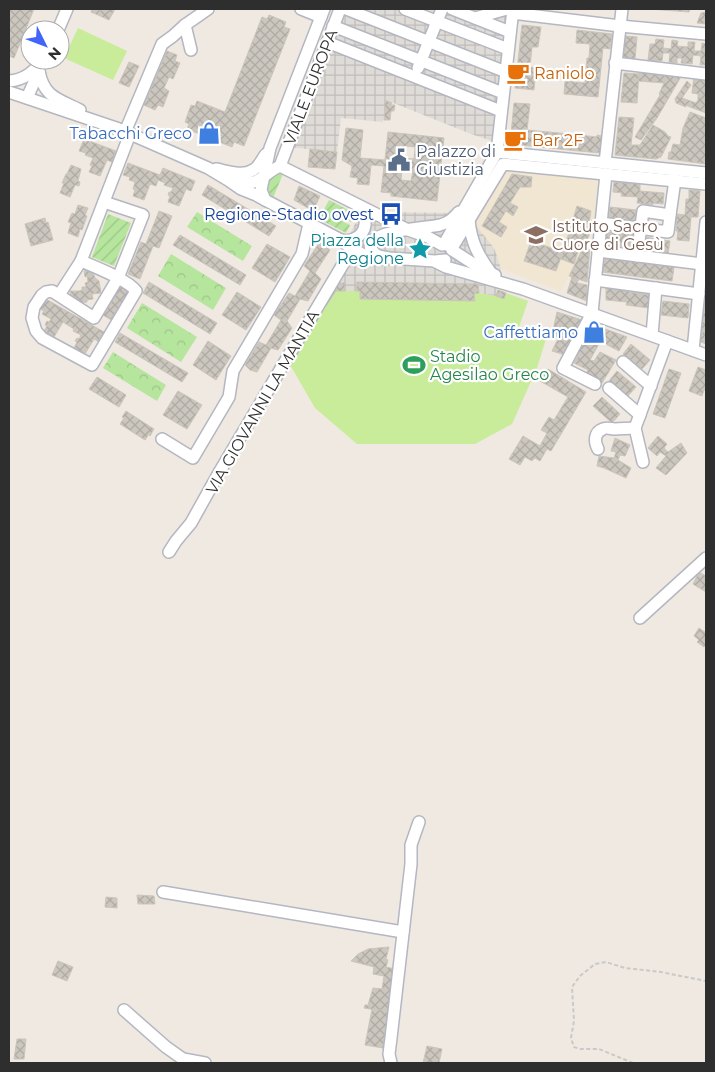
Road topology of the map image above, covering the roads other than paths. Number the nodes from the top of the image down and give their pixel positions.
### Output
1 (208, 9) edge
2 (300, 9) edge
3 (340, 9) edge
4 (346, 9) edge
5 (405, 9) edge
6 (442, 9) edge
7 (452, 9) edge
8 (622, 9) edge
9 (511, 10) edge
10 (323, 13) edge
11 (475, 18) junction
12 (437, 21) junction
13 (184, 25) junction
14 (333, 26) junction
15 (620, 26) junction
16 (510, 32) junction
17 (706, 34) edge
18 (327, 42) junction
19 (429, 42) junction
20 (508, 49) junction
21 (191, 50) dead end
22 (421, 61) junction
23 (615, 63) junction
24 (34, 70) edge
25 (39, 71) joint
26 (506, 72) junction
27 (706, 74) edge
28 (415, 76) junction
29 (9, 81) edge
30 (9, 92) edge
31 (503, 93) junction
32 (27, 98) junction
33 (501, 111) junction
34 (113, 127) junction
35 (128, 133) junction
36 (270, 148) junction
37 (496, 152) junction
38 (280, 166) junction
39 (208, 168) junction
40 (605, 168) junction
41 (706, 173) edge
42 (263, 178) junction
43 (228, 180) junction
44 (675, 180) junction
45 (706, 184) edge
46 (265, 200) junction
47 (468, 201) junction
48 (104, 202) junction
49 (357, 205) junction
50 (670, 215) junction
51 (469, 220) junction
52 (706, 222) edge
53 (601, 223) junction
54 (310, 224) junction
55 (641, 228) junction
56 (408, 230) junction
57 (346, 244) junction
58 (448, 247) junction
59 (598, 251) junction
60 (378, 256) junction
61 (637, 256) junction
62 (81, 261) junction
63 (441, 261) junction
64 (702, 264) junction
65 (492, 274) junction
66 (118, 278) junction
67 (595, 280) junction
68 (656, 288) junction
69 (523, 289) junction
70 (699, 294) junction
71 (59, 295) junction
72 (592, 313) junction
73 (94, 318) junction
74 (112, 330) junction
75 (652, 335) junction
76 (667, 341) junction
77 (693, 350) junction
78 (706, 356) edge
79 (623, 362) dead end
80 (595, 384) dead end
81 (651, 386) junction
82 (609, 388) dead end
83 (640, 415) junction
84 (635, 428) junction
85 (162, 439) dead end
86 (598, 449) dead end
87 (643, 462) dead end
88 (168, 552) dead end
89 (704, 564) edge
90 (640, 618) dead end
91 (419, 822) dead end
92 (162, 892) dead end
93 (403, 932) junction
94 (124, 1010) dead end
95 (205, 1063) edge
96 (391, 1063) edge

1 - 13 street
2 - 10 street
3 - 14 street, VIALE EUROPA
4 - 19 street
5 - 12 street
6 - 12 street
7 - 11 street
8 - 15 street
9 - 11 street
9 - 15 street
9 - 16 street
10 - 36 street, VIALE EUROPA
11 - 16 street
12 - 19 street
12 - 20 street
13 - 21 street
13 - 35 street
14 - 18 street, VIALE EUROPA
14 - 22 street
15 - 17 street
15 - 23 street
16 - 20 street
18 - 28 street
18 - 38 street, VIALE EUROPA
19 - 22 street
19 - 26 street
20 - 26 street
22 - 28 street
22 - 31 street
23 - 27 street
23 - 40 street
24 - 29 street
25 - 32 street
25 - 34 street
26 - 31 street
28 - 33 street
30 - 32 street
31 - 33 street
32 - 34 street
33 - 37 street
34 - 35 street
35 - 39 street
35 - 48 street
36 - 39 street
36 - 42 street
37 - 40 street
37 - 47 street
38 - 42 street
38 - 49 street
39 - 43 street
40 - 41 street
40 - 44 street
40 - 51 street
40 - 53 street
42 - 43 street
42 - 46 street
43 - 46 street
44 - 45 street
44 - 50 street
46 - 54 street
47 - 56 street
47 - 58 street
48 - 62 street
48 - 66 street
49 - 56 street
49 - 57 street
50 - 55 street
50 - 55 street
51 - 58 street
51 - 65 street
52 - 64 street
53 - 55 street
53 - 59 street
54 - 57 street
54 - 85 street
55 - 61 street
56 - 58 street
56 - 60 street
57 - 60 street
57 - 88 street, VIA GIOVANNI LA MANTIA
58 - 63 street
58 - 65 street
59 - 61 street
59 - 67 street
60 - 63 street
61 - 64 street
62 - 66 street
62 - 71 street
63 - 69 street
64 - 70 street
65 - 69 street
66 - 73 street
66 - 74 street
67 - 68 street
67 - 72 street
68 - 70 street
68 - 75 street
69 - 72 street
70 - 77 street
71 - 73 street
71 - 74 street
72 - 75 street
72 - 80 street
73 - 74 street
75 - 76 street
76 - 77 street
76 - 81 street
77 - 78 street
79 - 81 street
81 - 83 street
82 - 83 street
83 - 84 street
84 - 86 street
84 - 87 street
89 - 90 street
91 - 93 street
92 - 93 street
93 - 96 street
94 - 95 street

